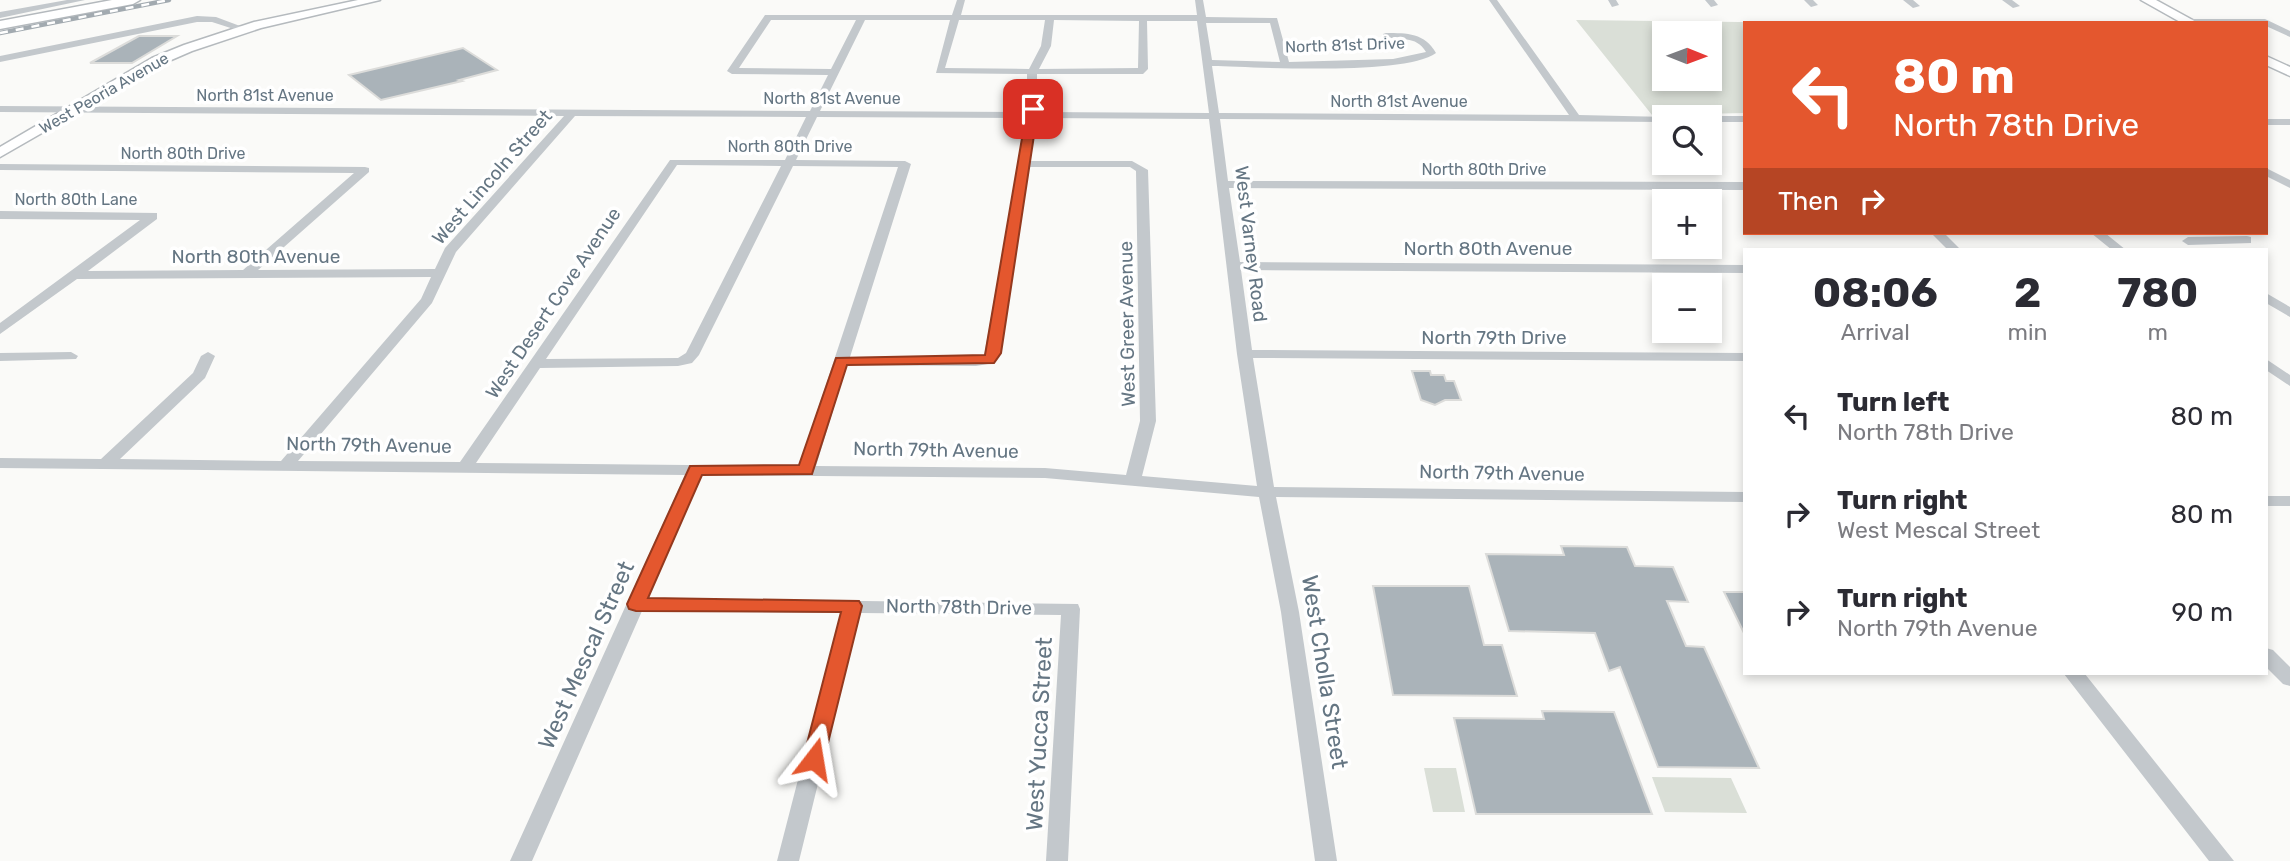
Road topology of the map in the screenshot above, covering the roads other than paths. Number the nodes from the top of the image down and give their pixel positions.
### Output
1 (49, 0) edge
2 (81, 0) edge
3 (107, 0) edge
4 (133, 0) edge
5 (374, 0) edge
6 (961, 0) edge
7 (1199, 0) edge
8 (1493, 0) edge
9 (1907, 0) edge
10 (2006, 0) edge
11 (2147, 0) edge
12 (1916, 6) dead end
13 (2016, 6) dead end
14 (26, 10) junction
15 (862, 17) junction
16 (955, 17) junction
17 (1049, 18) junction
18 (1143, 18) junction
19 (1201, 19) junction
20 (4, 20) edge
21 (2189, 21) edge
22 (2268, 23) edge
23 (243, 29) junction
24 (2290, 34) edge
25 (1386, 36) dead end
26 (0, 59) edge
27 (2268, 61) edge
28 (1206, 63) junction
29 (1285, 64) junction
30 (834, 72) junction
31 (2290, 72) edge
32 (1032, 73) junction
33 (0, 109) edge
34 (75, 109) junction
35 (573, 112) junction
36 (814, 114) junction
37 (1032, 115) junction
38 (1213, 116) junction
39 (1576, 118) junction
40 (1652, 119) edge
41 (1722, 119) edge
42 (1743, 119) edge
43 (2268, 122) edge
44 (2290, 122) edge
45 (0, 153) edge
46 (674, 162) joint
47 (790, 162) junction
48 (1024, 164) junction
49 (0, 167) edge
50 (2268, 172) edge
51 (2285, 182) edge
52 (1222, 184) junction
53 (1743, 186) edge
54 (0, 215) edge
55 (1939, 235) edge
56 (2100, 235) edge
57 (2183, 237) edge
58 (2247, 240) dead end
59 (1953, 248) edge
60 (2117, 248) edge
61 (2199, 248) edge
62 (1232, 266) junction
63 (1743, 269) edge
64 (438, 273) junction
65 (74, 275) junction
66 (245, 275) junction
67 (2268, 298) edge
68 (2290, 313) edge
69 (0, 330) edge
70 (1244, 354) junction
71 (71, 356) dead end
72 (208, 356) dead end
73 (0, 357) edge
74 (1743, 358) edge
75 (841, 361) junction
76 (534, 364) junction
77 (2268, 365) edge
78 (2290, 382) edge
79 (0, 463) edge
80 (106, 464) junction
81 (286, 466) junction
82 (465, 467) junction
83 (695, 470) junction
84 (806, 470) junction
85 (1133, 479) junction
86 (1267, 492) junction
87 (1743, 497) edge
88 (2268, 501) edge
89 (2290, 501) edge
90 (636, 604) junction
91 (852, 606) junction
92 (1071, 609) joint
93 (2268, 657) edge
94 (2075, 675) edge
95 (2290, 679) edge
96 (521, 861) edge
97 (788, 861) edge
98 (1057, 861) edge
99 (1326, 861) edge
100 (2223, 861) edge

1 - 14 street
2 - 14 street
3 - 20 highway
4 - 20 highway
5 - 23 main road, West Peoria Avenue
6 - 16 street
7 - 19 street, West Varney Road
8 - 39 street
9 - 12 street
10 - 13 street
11 - 21 main road
14 - 20 street
15 - 16 street
15 - 30 street
15 - 30 street
16 - 17 street
16 - 32 street
17 - 18 street
17 - 32 street
18 - 19 street
18 - 32 street
19 - 28 street, West Varney Road
19 - 29 street
22 - 24 street
23 - 26 street
23 - 34 main road, West Peoria Avenue
25 - 29 street, North 81st Drive
27 - 31 main road
28 - 29 street, North 81st Drive
28 - 38 street, West Varney Road
30 - 36 street
32 - 37 street
33 - 34 street, North 81st Avenue
34 - 35 street, North 81st Avenue
34 - 45 main road, West Peoria Avenue
35 - 36 street, North 81st Avenue
35 - 64 street, West Lincoln Street
36 - 37 street, North 81st Avenue
36 - 47 street
37 - 38 street, North 81st Avenue
37 - 48 street
38 - 39 street, North 81st Avenue
38 - 52 street, West Varney Road
39 - 40 street, North 81st Avenue
41 - 42 street
43 - 44 street
46 - 47 street, North 80th Drive
46 - 76 street, West Desert Cove Avenue
47 - 75 street, North 80th Drive
47 - 76 street
48 - 75 street
48 - 85 street, West Greer Avenue
49 - 66 street, North 80th Drive
50 - 51 street
52 - 53 street, North 80th Drive
52 - 62 street, West Varney Road
54 - 65 street, North 80th Lane
55 - 59 street
56 - 60 street
57 - 58 street
57 - 61 street
62 - 63 street, North 80th Avenue
62 - 70 street, West Varney Road
64 - 66 street, North 80th Avenue
64 - 81 street, West Lincoln Street
65 - 66 street, North 80th Avenue
65 - 69 street
67 - 68 street
70 - 74 street, North 79th Drive
70 - 86 street, West Varney Road
71 - 73 street
72 - 80 street
75 - 84 street
76 - 82 street, West Desert Cove Avenue
77 - 78 street
79 - 80 street, North 79th Avenue
80 - 81 street, North 79th Avenue
81 - 82 street, North 79th Avenue
82 - 83 street, North 79th Avenue
83 - 84 street, North 79th Avenue
83 - 90 street, West Mescal Street
84 - 85 street, North 79th Avenue
85 - 86 street, North 79th Avenue
86 - 87 street, North 79th Avenue
86 - 99 street, West Cholla Street
88 - 89 street
90 - 91 street, North 78th Drive
90 - 96 street, West Mescal Street
91 - 92 street, North 78th Drive
91 - 97 street
92 - 98 street, West Yucca Street
93 - 95 street
94 - 100 street

